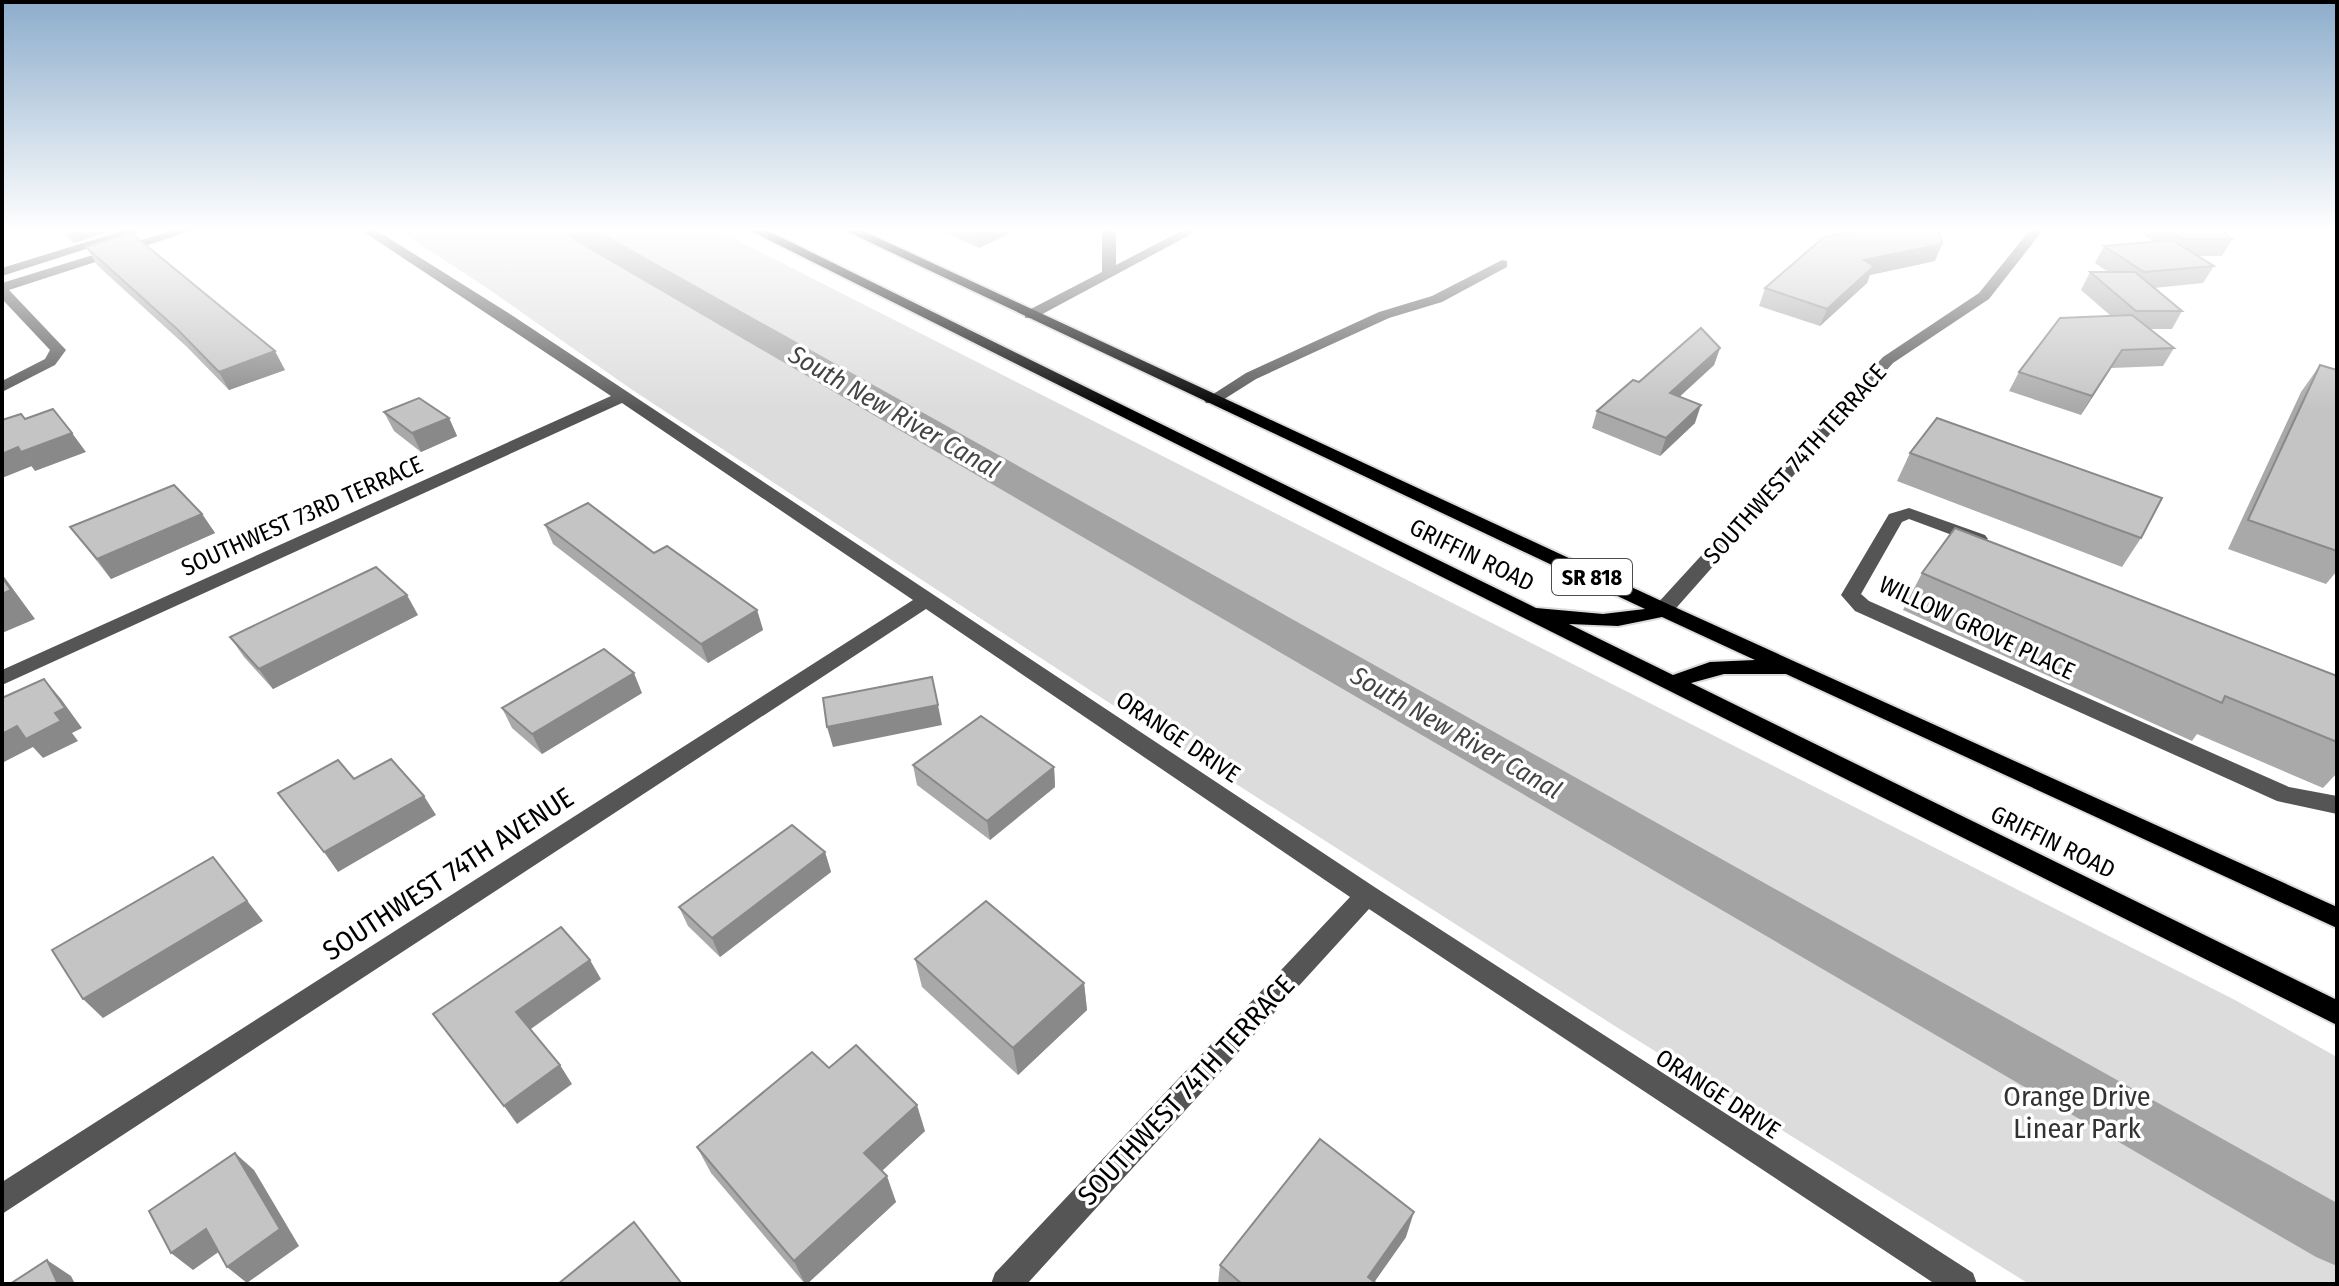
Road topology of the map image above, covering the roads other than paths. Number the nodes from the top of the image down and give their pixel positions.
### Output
1 (3, 290) edge
2 (462, 290) edge
3 (876, 290) edge
4 (977, 290) edge
5 (1078, 290) edge
6 (1454, 290) edge
7 (1989, 290) edge
8 (1030, 315) junction
9 (9, 384) edge
10 (621, 397) junction
11 (1212, 400) junction
12 (1997, 547) edge
13 (926, 600) junction
14 (1517, 609) junction
15 (1663, 610) junction
16 (1792, 670) junction
17 (2, 678) edge
18 (1672, 685) junction
19 (2337, 805) edge
20 (1367, 895) junction
21 (2337, 918) edge
22 (2337, 1013) edge
23 (2, 1199) edge
24 (1006, 1284) edge
25 (1962, 1284) edge

1 - 9 street
2 - 10 street, ORANGE DRIVE
3 - 14 main road, GRIFFIN ROAD / SR 818
4 - 8 main road, GRIFFIN ROAD / SR 818
5 - 8 street
6 - 11 street
7 - 15 street, SOUTHWEST 74TH TERRACE
8 - 11 main road, GRIFFIN ROAD / SR 818
10 - 13 street, ORANGE DRIVE
10 - 17 street, SOUTHWEST 73RD TERRACE
11 - 15 main road, GRIFFIN ROAD / SR 818
12 - 19 street, WILLOW GROVE PLACE
13 - 20 street, ORANGE DRIVE
13 - 23 street, SOUTHWEST 74TH AVENUE
14 - 15 main road
14 - 18 main road, GRIFFIN ROAD / SR 818
15 - 16 main road, GRIFFIN ROAD / SR 818
16 - 18 main road
16 - 21 main road, GRIFFIN ROAD / SR 818
18 - 22 main road, GRIFFIN ROAD / SR 818
20 - 24 street, SOUTHWEST 74TH TERRACE
20 - 25 street, ORANGE DRIVE

